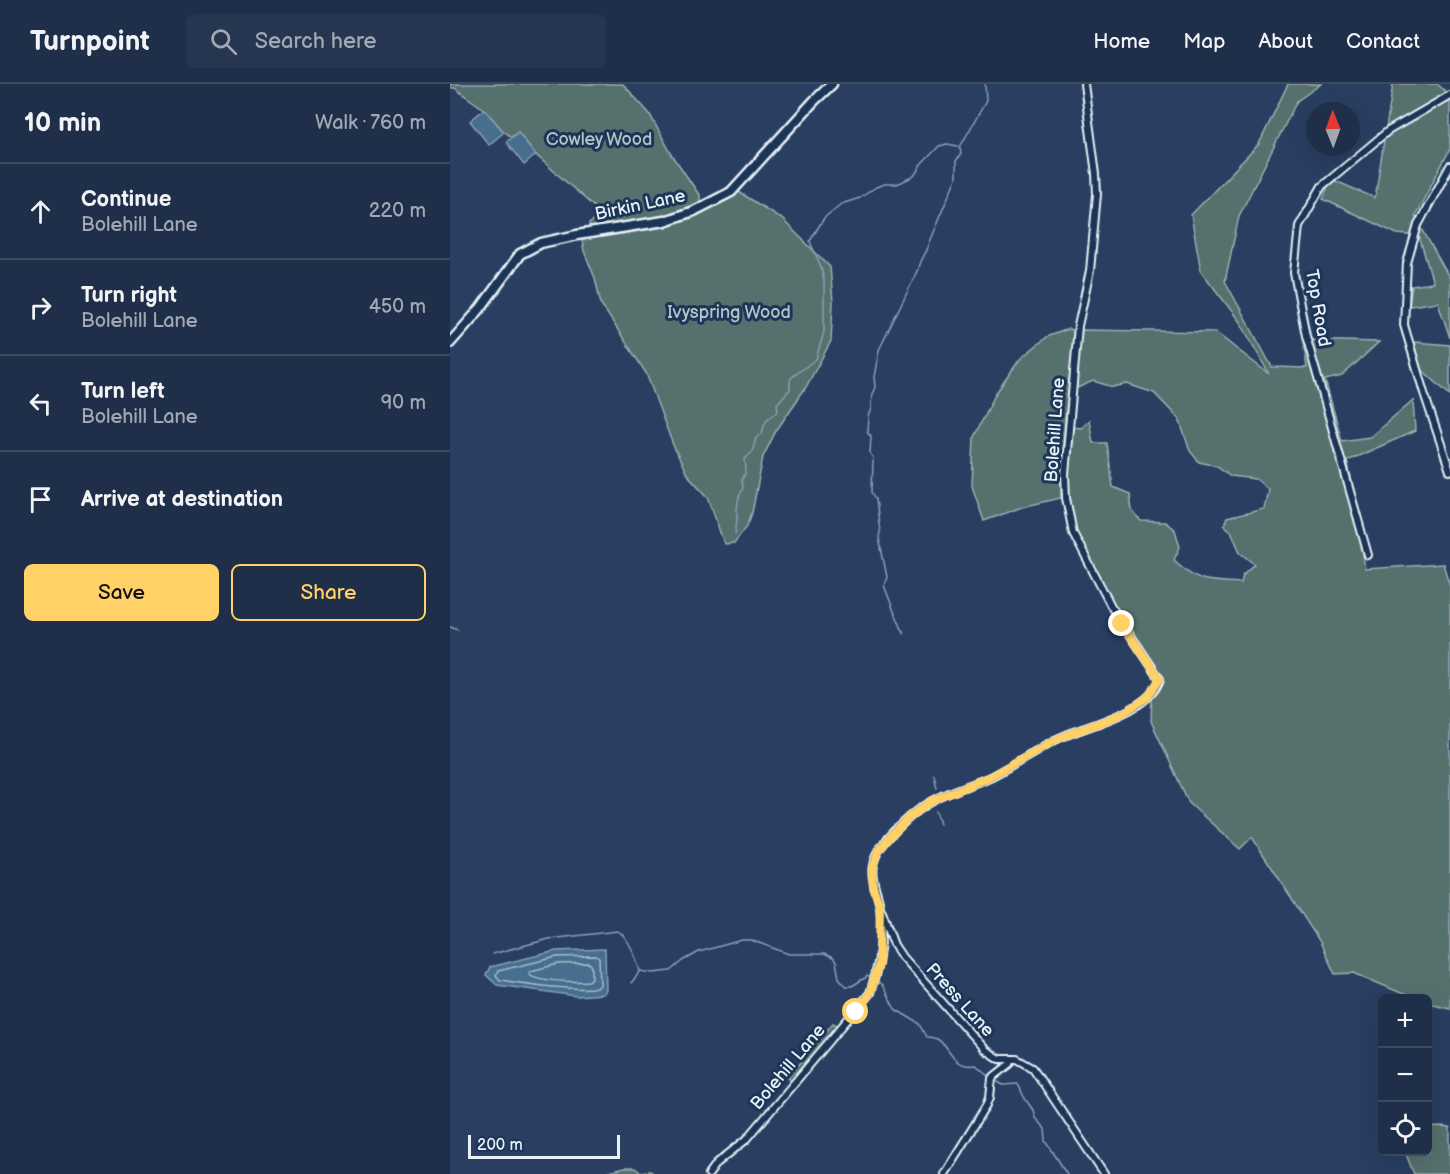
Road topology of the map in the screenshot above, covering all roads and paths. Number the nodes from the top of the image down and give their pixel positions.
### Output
1 (832, 84) edge
2 (1084, 84) edge
3 (1450, 95) edge
4 (1450, 166) edge
5 (450, 343) edge
6 (1450, 471) edge
7 (1368, 555) dead end
8 (880, 906) junction
9 (1011, 1060) junction
10 (709, 1174) edge
11 (944, 1174) edge
12 (1104, 1174) edge

1 - 5 street, Birkin Lane
2 - 8 street, Bolehill Lane
3 - 7 street, Top Road
4 - 6 street
8 - 9 street, Press Lane
8 - 10 street, Bolehill Lane
9 - 11 street
9 - 12 street, Press Lane

